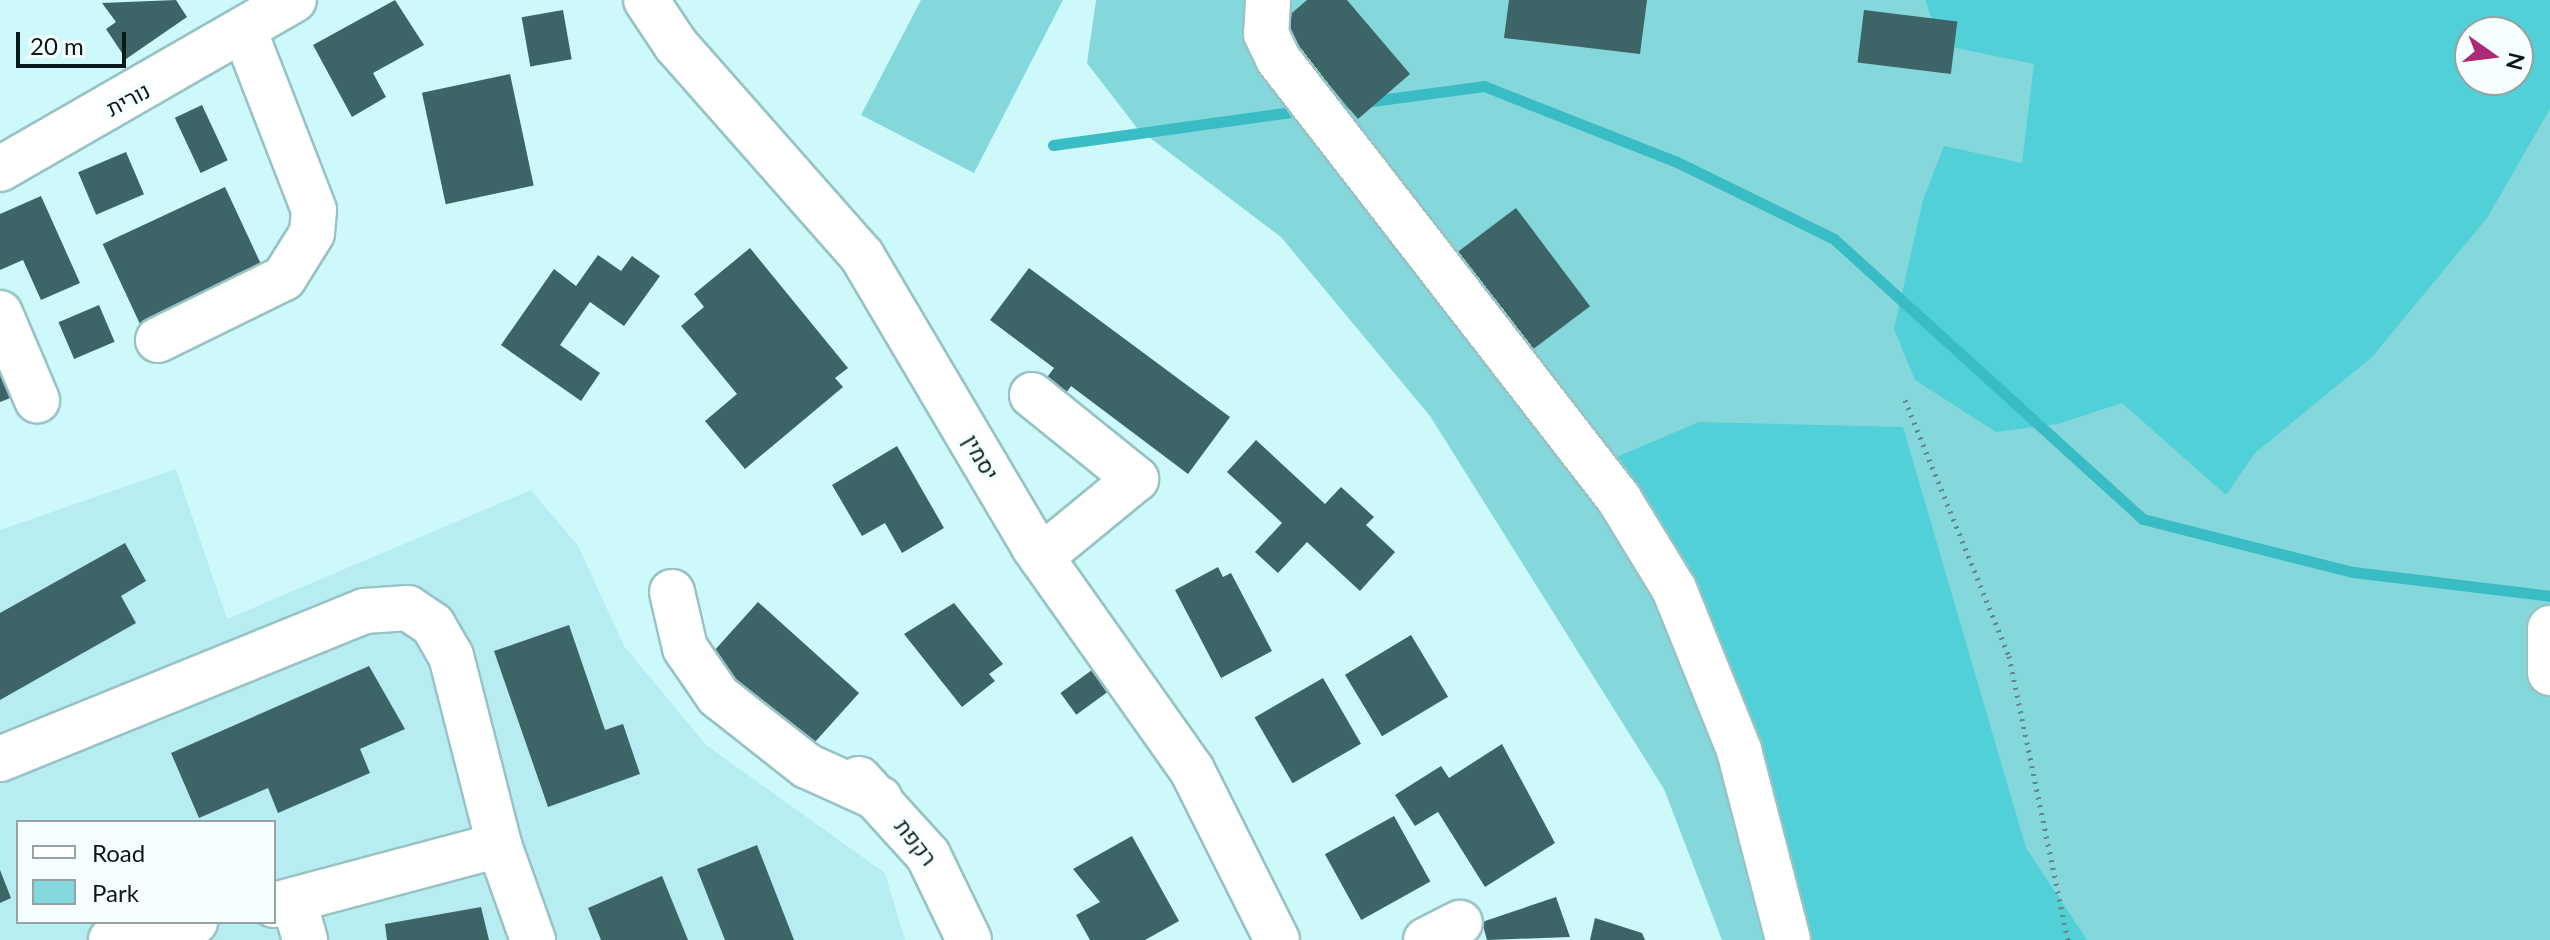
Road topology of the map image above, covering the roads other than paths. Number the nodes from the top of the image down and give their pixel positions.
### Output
1 (294, 0) edge
2 (646, 0) edge
3 (1268, 0) edge
4 (245, 32) junction
5 (0, 169) edge
6 (0, 313) edge
7 (158, 340) dead end
8 (1032, 395) dead end
9 (37, 400) dead end
10 (1041, 557) junction
11 (672, 592) dead end
12 (2550, 628) edge
13 (2550, 673) edge
14 (0, 759) edge
15 (840, 761) dead end
16 (880, 799) junction
17 (499, 845) junction
18 (291, 915) edge
19 (186, 924) edge
20 (111, 940) edge
21 (533, 940) edge
22 (969, 940) edge
23 (1277, 940) edge
24 (1788, 940) edge

1 - 4 street, נורית
2 - 10 street, יסמין
3 - 24 street
4 - 5 street, נורית
4 - 7 street
6 - 9 street
8 - 10 street
10 - 23 street, יסמין
11 - 16 street
12 - 13 street
14 - 17 street
15 - 16 street, רקפת
16 - 22 street, רקפת
17 - 18 street
17 - 21 street
19 - 20 street

